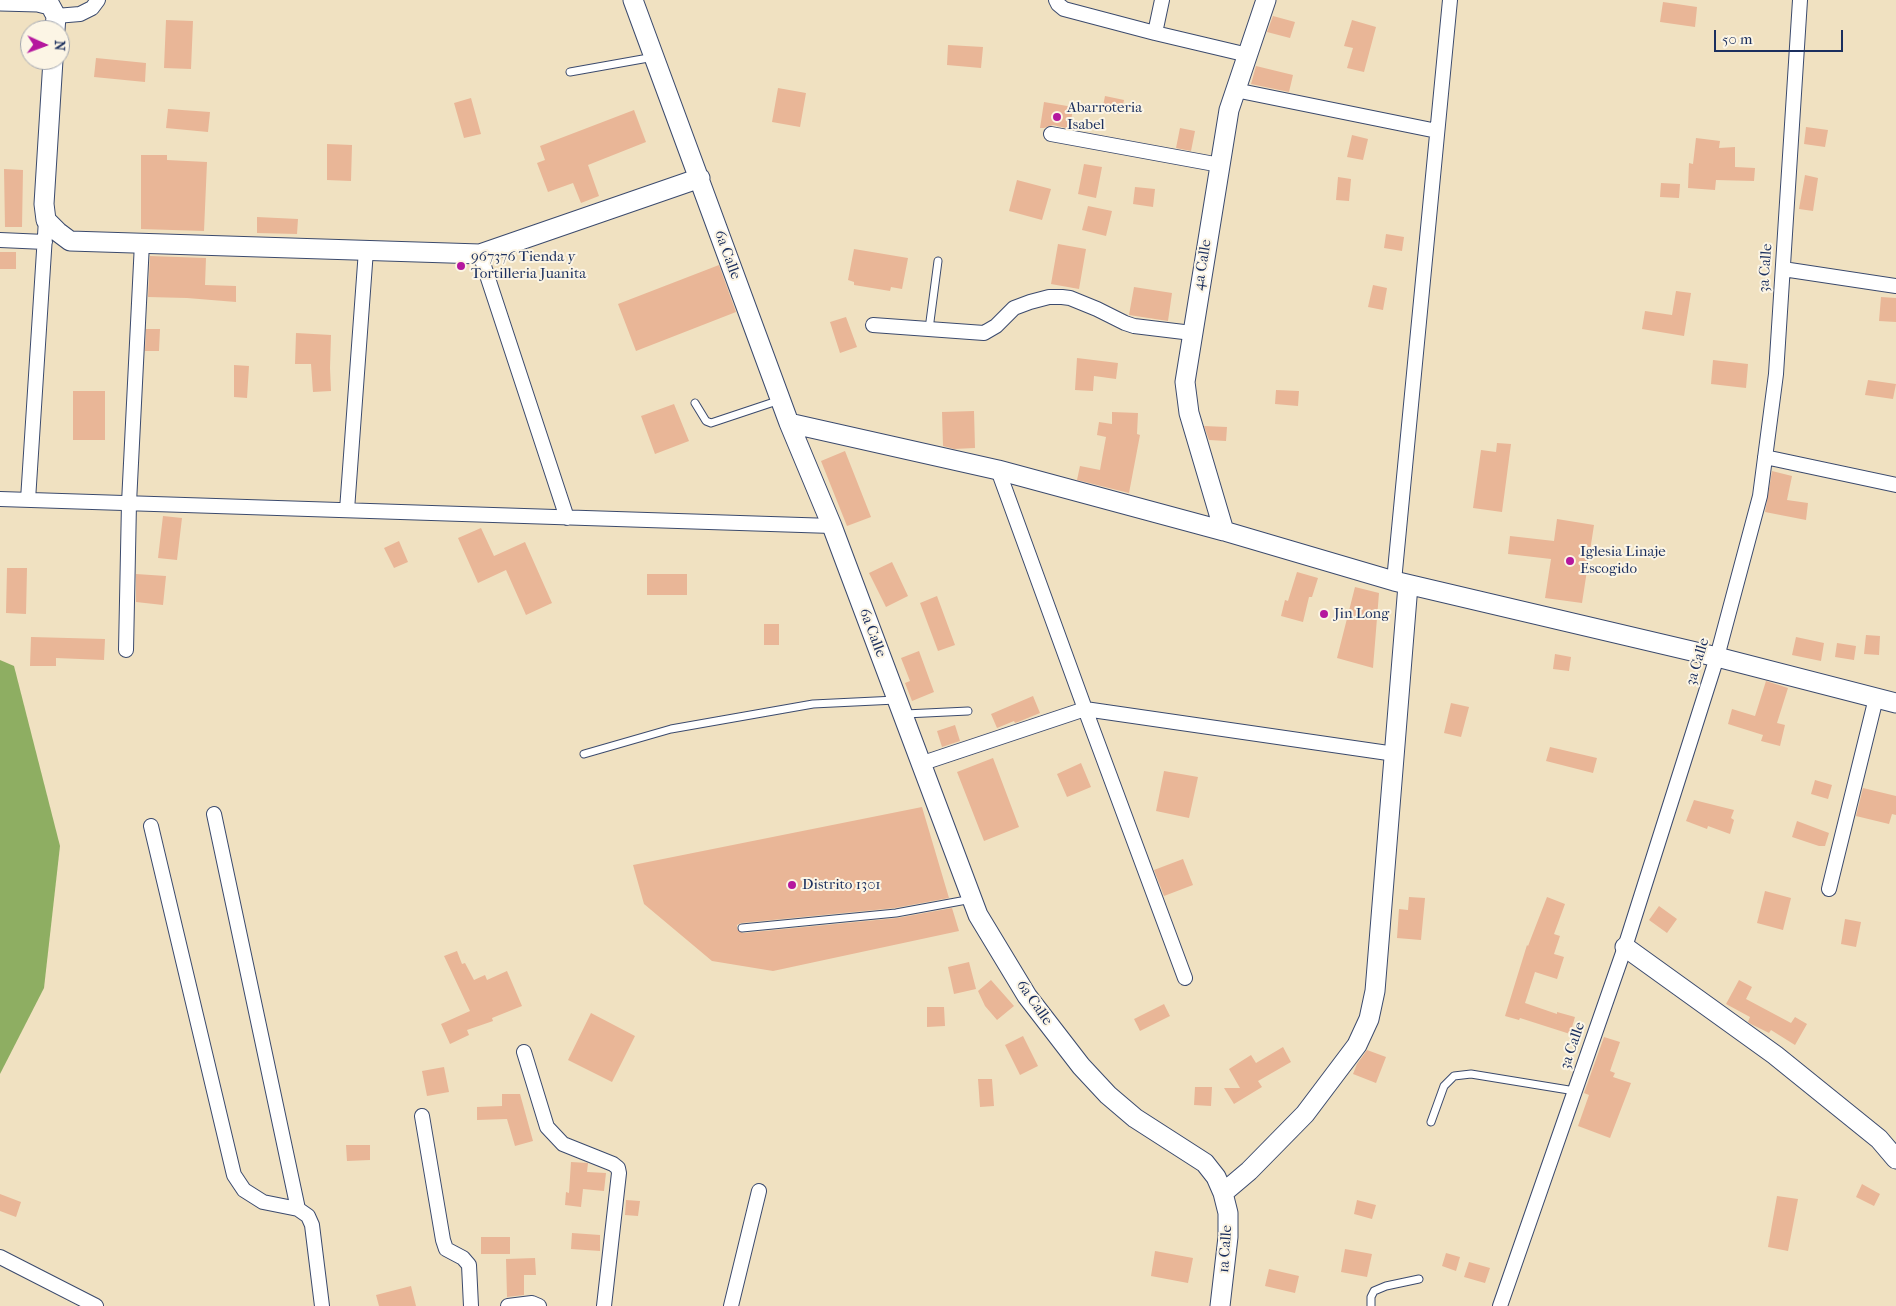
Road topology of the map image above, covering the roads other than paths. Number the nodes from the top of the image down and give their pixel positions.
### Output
1 (0, 0) edge
2 (98, 0) edge
3 (633, 0) edge
4 (1056, 0) edge
5 (1162, 0) edge
6 (1266, 0) edge
7 (1450, 0) edge
8 (1800, 0) edge
9 (55, 20) edge
10 (64, 20) edge
11 (1154, 33) junction
12 (1248, 55) junction
13 (654, 57) junction
14 (52, 70) edge
15 (570, 72) dead end
16 (1235, 90) junction
17 (1437, 131) junction
18 (1051, 134) dead end
19 (1220, 166) junction
20 (700, 178) junction
21 (46, 220) junction
22 (0, 240) edge
23 (44, 242) junction
24 (142, 243) junction
25 (366, 250) junction
26 (480, 254) junction
27 (938, 261) dead end
28 (1782, 269) junction
29 (1896, 286) edge
30 (873, 324) dead end
31 (929, 329) junction
32 (1192, 333) junction
33 (780, 400) junction
34 (695, 403) dead end
35 (788, 423) junction
36 (1765, 457) junction
37 (998, 470) junction
38 (1896, 486) edge
39 (0, 499) edge
40 (28, 500) junction
41 (129, 504) junction
42 (347, 510) junction
43 (567, 518) junction
44 (832, 526) junction
45 (1224, 531) junction
46 (1401, 583) junction
47 (126, 650) dead end
48 (1717, 658) junction
49 (1876, 698) junction
50 (1896, 703) edge
51 (899, 707) junction
52 (1085, 709) junction
53 (968, 711) dead end
54 (584, 754) dead end
55 (1395, 754) junction
56 (920, 764) junction
57 (214, 814) dead end
58 (151, 826) dead end
59 (1829, 889) dead end
60 (972, 899) junction
61 (742, 928) dead end
62 (1625, 948) junction
63 (1185, 978) dead end
64 (524, 1052) dead end
65 (1575, 1091) junction
66 (422, 1116) dead end
67 (1432, 1122) dead end
68 (1896, 1159) edge
69 (759, 1191) dead end
70 (1223, 1193) junction
71 (298, 1209) junction
72 (0, 1257) edge
73 (1419, 1279) dead end
74 (96, 1306) edge
75 (322, 1306) edge
76 (471, 1306) edge
77 (508, 1306) edge
78 (539, 1306) edge
79 (604, 1306) edge
80 (731, 1306) edge
81 (1220, 1306) edge
82 (1371, 1306) edge
83 (1500, 1306) edge

1 - 9 street
2 - 10 street
3 - 13 street, 6a Calle
4 - 11 street
5 - 11 street
6 - 12 street, 4a Calle
7 - 17 street
8 - 28 street, 3a Calle
11 - 12 street
12 - 16 street, 4a Calle
13 - 15 lane
13 - 20 street, 6a Calle
14 - 21 street
16 - 17 street
16 - 19 street, 4a Calle
17 - 46 street
18 - 19 street
19 - 32 street, 4a Calle
20 - 26 street
20 - 33 street, 6a Calle
21 - 23 street
21 - 24 street
22 - 23 street
23 - 40 street
24 - 25 street
24 - 41 street
25 - 26 street
25 - 42 street
26 - 43 street
27 - 31 lane
28 - 29 street
28 - 36 street, 3a Calle
30 - 31 street
31 - 32 street
32 - 45 street, 4a Calle
33 - 34 lane
33 - 35 street, 6a Calle
35 - 37 street
35 - 44 street, 6a Calle
36 - 38 street
36 - 48 street, 3a Calle
37 - 45 street
37 - 52 street
39 - 40 street
40 - 41 street
41 - 42 street
41 - 47 street
42 - 43 street
43 - 44 street
44 - 51 street, 6a Calle
45 - 46 street
46 - 48 street
46 - 55 street
48 - 49 street
48 - 62 street, 3a Calle
49 - 50 street
49 - 59 street
51 - 53 lane
51 - 54 lane
51 - 56 street, 6a Calle
52 - 55 street
52 - 56 street
52 - 63 street
55 - 70 street
56 - 60 street, 6a Calle
57 - 71 street
58 - 71 street
60 - 61 lane
60 - 70 street, 6a Calle
62 - 65 street, 3a Calle
62 - 68 street
64 - 79 street
65 - 67 lane
65 - 83 street, 3a Calle
66 - 76 street
69 - 80 street
70 - 81 street, 1a Calle
71 - 75 street
72 - 74 street
73 - 82 lane
77 - 78 street

